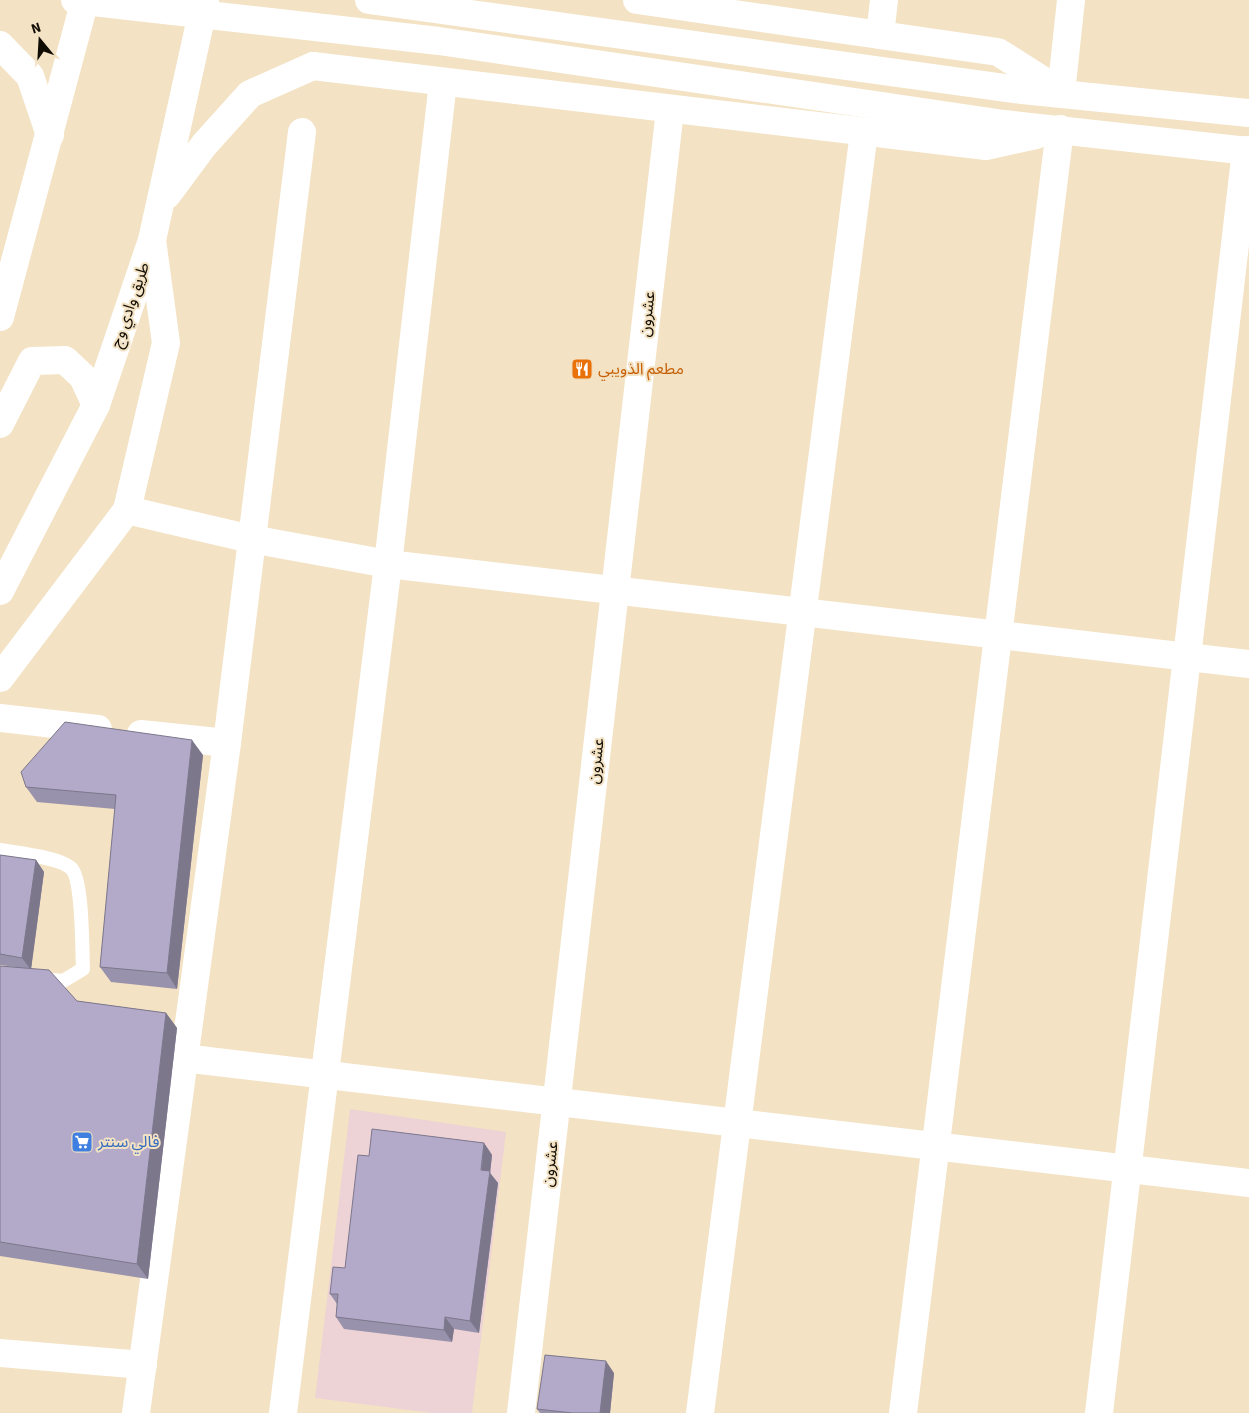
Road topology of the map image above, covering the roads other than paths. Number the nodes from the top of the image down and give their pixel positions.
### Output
1 (75, 0) edge
2 (85, 0) edge
3 (205, 0) edge
4 (369, 0) edge
5 (884, 0) edge
6 (1071, 0) edge
7 (645, 1) edge
8 (681, 3) edge
9 (880, 35) junction
10 (0, 45) edge
11 (443, 82) junction
12 (1061, 92) junction
13 (670, 110) junction
14 (1249, 113) edge
15 (1060, 129) junction
16 (302, 132) dead end
17 (864, 132) junction
18 (50, 135) junction
19 (1247, 151) edge
20 (160, 205) junction
21 (152, 240) junction
22 (0, 317) edge
23 (96, 405) junction
24 (0, 424) edge
25 (127, 510) junction
26 (251, 538) junction
27 (388, 564) junction
28 (0, 591) edge
29 (615, 591) junction
30 (802, 612) junction
31 (998, 635) junction
32 (1187, 657) junction
33 (1249, 664) edge
34 (0, 678) edge
35 (0, 718) edge
36 (227, 743) junction
37 (0, 850) edge
38 (27, 978) edge
39 (183, 1058) junction
40 (325, 1074) junction
41 (557, 1102) junction
42 (737, 1123) junction
43 (936, 1146) junction
44 (1128, 1169) junction
45 (1249, 1183) edge
46 (0, 1353) edge
47 (143, 1365) junction
48 (136, 1413) edge
49 (283, 1413) edge
50 (521, 1413) edge
51 (700, 1413) edge
52 (903, 1413) edge
53 (1099, 1413) edge

1 - 15 main road
2 - 18 main road
3 - 20 main road, طريق وادي وج
4 - 12 main road
5 - 9 main road
6 - 12 main road
7 - 8 main road
8 - 9 main road
9 - 12 main road
10 - 18 main road
11 - 13 main road
11 - 20 main road
11 - 27 main road
12 - 14 main road
13 - 17 main road
13 - 29 main road, عشرون
15 - 17 main road
15 - 19 main road
15 - 31 main road
16 - 26 main road
17 - 30 main road
18 - 22 main road
19 - 32 main road
20 - 21 main road, طريق وادي وج
21 - 23 main road, طريق وادي وج
21 - 25 main road
23 - 24 main road
23 - 28 main road, طريق وادي وج
25 - 26 main road
25 - 34 main road
26 - 27 main road
26 - 36 main road
27 - 29 main road
27 - 40 main road
29 - 30 main road
29 - 41 main road, عشرون
30 - 31 main road
30 - 42 main road
31 - 32 main road
31 - 43 main road
32 - 33 main road
32 - 44 main road
35 - 36 main road
36 - 39 main road
37 - 38 lane
39 - 40 main road
39 - 47 main road
40 - 41 main road
40 - 49 main road
41 - 42 main road
41 - 50 main road, عشرون
42 - 43 main road
42 - 51 main road
43 - 44 main road
43 - 52 main road
44 - 45 main road
44 - 53 main road
46 - 47 main road
47 - 48 main road

